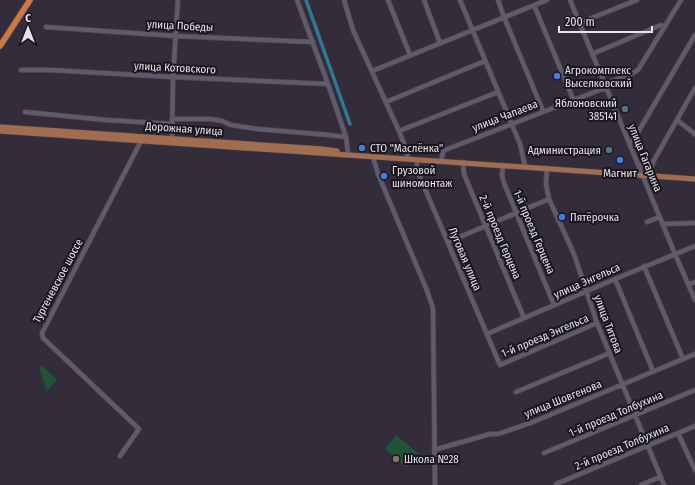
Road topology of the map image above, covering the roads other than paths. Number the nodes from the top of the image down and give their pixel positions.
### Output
1 (28, 0) edge
2 (178, 0) edge
3 (297, 0) edge
4 (344, 0) edge
5 (388, 0) edge
6 (424, 0) edge
7 (460, 0) edge
8 (498, 0) edge
9 (547, 0) edge
10 (570, 0) edge
11 (638, 0) edge
12 (680, 0) edge
13 (534, 5) junction
14 (504, 17) junction
15 (579, 23) junction
16 (46, 27) dead end
17 (665, 27) junction
18 (472, 30) junction
19 (695, 35) edge
20 (176, 36) junction
21 (0, 41) edge
22 (312, 42) junction
23 (440, 43) junction
24 (0, 46) edge
25 (592, 54) junction
26 (410, 55) junction
27 (485, 61) junction
28 (22, 70) dead end
29 (372, 71) junction
30 (173, 78) junction
31 (328, 84) junction
32 (604, 86) junction
33 (695, 90) edge
34 (498, 92) junction
35 (574, 99) junction
36 (386, 102) junction
37 (543, 111) junction
38 (26, 112) dead end
39 (172, 119) junction
40 (677, 120) junction
41 (511, 123) junction
42 (172, 124) junction
43 (0, 127) edge
44 (0, 131) edge
45 (399, 131) junction
46 (695, 134) edge
47 (346, 137) junction
48 (142, 138) junction
49 (172, 138) junction
50 (629, 142) junction
51 (348, 153) junction
52 (367, 156) junction
53 (373, 157) junction
54 (408, 159) junction
55 (417, 160) junction
56 (441, 161) junction
57 (463, 162) junction
58 (653, 162) junction
59 (639, 164) junction
60 (503, 165) junction
61 (525, 166) junction
62 (547, 168) junction
63 (642, 175) junction
64 (649, 176) junction
65 (695, 179) edge
66 (549, 199) junction
67 (516, 214) junction
68 (659, 217) junction
69 (647, 222) dead end
70 (695, 223) edge
71 (662, 224) junction
72 (486, 226) junction
73 (448, 242) junction
74 (695, 246) edge
75 (675, 254) junction
76 (644, 266) junction
77 (614, 279) junction
78 (695, 282) edge
79 (688, 284) junction
80 (586, 291) junction
81 (695, 300) edge
82 (554, 305) junction
83 (524, 318) junction
84 (597, 323) junction
85 (487, 334) junction
86 (610, 353) junction
87 (695, 354) edge
88 (683, 359) junction
89 (500, 365) joint
90 (653, 371) junction
91 (622, 384) junction
92 (695, 390) edge
93 (516, 392) dead end
94 (636, 415) junction
95 (695, 426) edge
96 (678, 433) junction
97 (648, 446) junction
98 (434, 450) junction
99 (544, 453) dead end
100 (120, 456) dead end
101 (695, 470) edge
102 (660, 477) junction
103 (556, 484) edge
104 (435, 485) edge
105 (642, 485) edge
106 (664, 485) edge

1 - 21 highway
1 - 24 highway
2 - 20 street
3 - 22 street
4 - 29 street
5 - 26 street
6 - 23 street
7 - 18 street
8 - 14 street
9 - 13 street
10 - 15 street, улица Гагарина
11 - 15 street
12 - 17 street
13 - 14 street
13 - 35 street
14 - 18 street
14 - 37 street
15 - 25 street, улица Гагарина
16 - 20 street, улица Победы
17 - 25 street
17 - 32 street, улица Чапаева
18 - 23 street
18 - 27 street
19 - 50 street
20 - 22 street, улица Победы
20 - 30 street
22 - 31 street
23 - 26 street
25 - 32 street, улица Гагарина
26 - 29 street
27 - 34 street
27 - 36 street
28 - 30 street, улица Котовского
29 - 36 street
30 - 31 street, улица Котовского
30 - 39 street
31 - 47 street
32 - 35 street, улица Чапаева
32 - 50 street, улица Гагарина
33 - 40 street
34 - 41 street
34 - 45 street
35 - 37 street, улица Чапаева
36 - 45 street
37 - 41 street, улица Чапаева
38 - 42 street
39 - 42 street
39 - 47 street
40 - 46 street
40 - 58 street
41 - 56 street, улица Чапаева
41 - 61 street
42 - 49 street
43 - 48 main road, Дорожная улица
44 - 48 main road, Дорожная улица
45 - 54 street
47 - 51 street
48 - 49 main road, Дорожная улица
48 - 52 main road, Дорожная улица
48 - 100 street, Тургеневское шоссе
49 - 51 main road, Дорожная улица
50 - 59 street, улица Гагарина
51 - 52 main road, Дорожная улица
52 - 53 main road, Дорожная улица
53 - 54 main road, Дорожная улица
53 - 98 street
54 - 55 main road, Дорожная улица
55 - 56 main road, Дорожная улица
55 - 73 street, Луговая улица
56 - 57 main road, Дорожная улица
57 - 60 main road, Дорожная улица
57 - 72 street, 2-й проезд Герцена
58 - 59 street
58 - 64 street
59 - 63 street, улица Гагарина
60 - 61 main road, Дорожная улица
60 - 67 street, 1-й проезд Герцена
61 - 62 main road, Дорожная улица
62 - 63 main road, Дорожная улица
62 - 66 street, улица Титова
63 - 64 main road, Дорожная улица
63 - 68 street, улица Гагарина
64 - 65 main road, Дорожная улица
66 - 67 street
66 - 80 street, улица Титова
67 - 72 street
67 - 82 street, 1-й проезд Герцена
68 - 69 street
68 - 71 street, улица Гагарина
70 - 71 street
71 - 75 street, улица Гагарина
72 - 73 street
72 - 83 street, 2-й проезд Герцена
73 - 85 street, Луговая улица
74 - 75 street, улица Энгельса
75 - 76 street, улица Энгельса
75 - 79 street, улица Гагарина
76 - 77 street, улица Энгельса
76 - 88 street
77 - 80 street, улица Энгельса
77 - 90 street
78 - 79 street
79 - 81 street, улица Гагарина
80 - 82 street, улица Энгельса
80 - 84 street, улица Титова
82 - 83 street, улица Энгельса
83 - 85 street, улица Энгельса
84 - 86 street, улица Титова
84 - 89 street, 1-й проезд Энгельса
85 - 89 street, Луговая улица
86 - 91 street, улица Титова
86 - 93 street
87 - 88 street, улица Шовгенова
88 - 90 street, улица Шовгенова
90 - 91 street, улица Шовгенова
91 - 94 street, улица Титова
91 - 98 street, улица Шовгенова
92 - 94 street, 1-й проезд Толбухина
94 - 97 street, улица Титова
94 - 99 street, 1-й проезд Толбухина
95 - 96 street, 2-й проезд Толбухина
96 - 97 street, 2-й проезд Толбухина
96 - 101 street
97 - 102 street, улица Титова
97 - 103 street, 2-й проезд Толбухина
98 - 104 street
102 - 105 street
102 - 106 street, улица Титова

